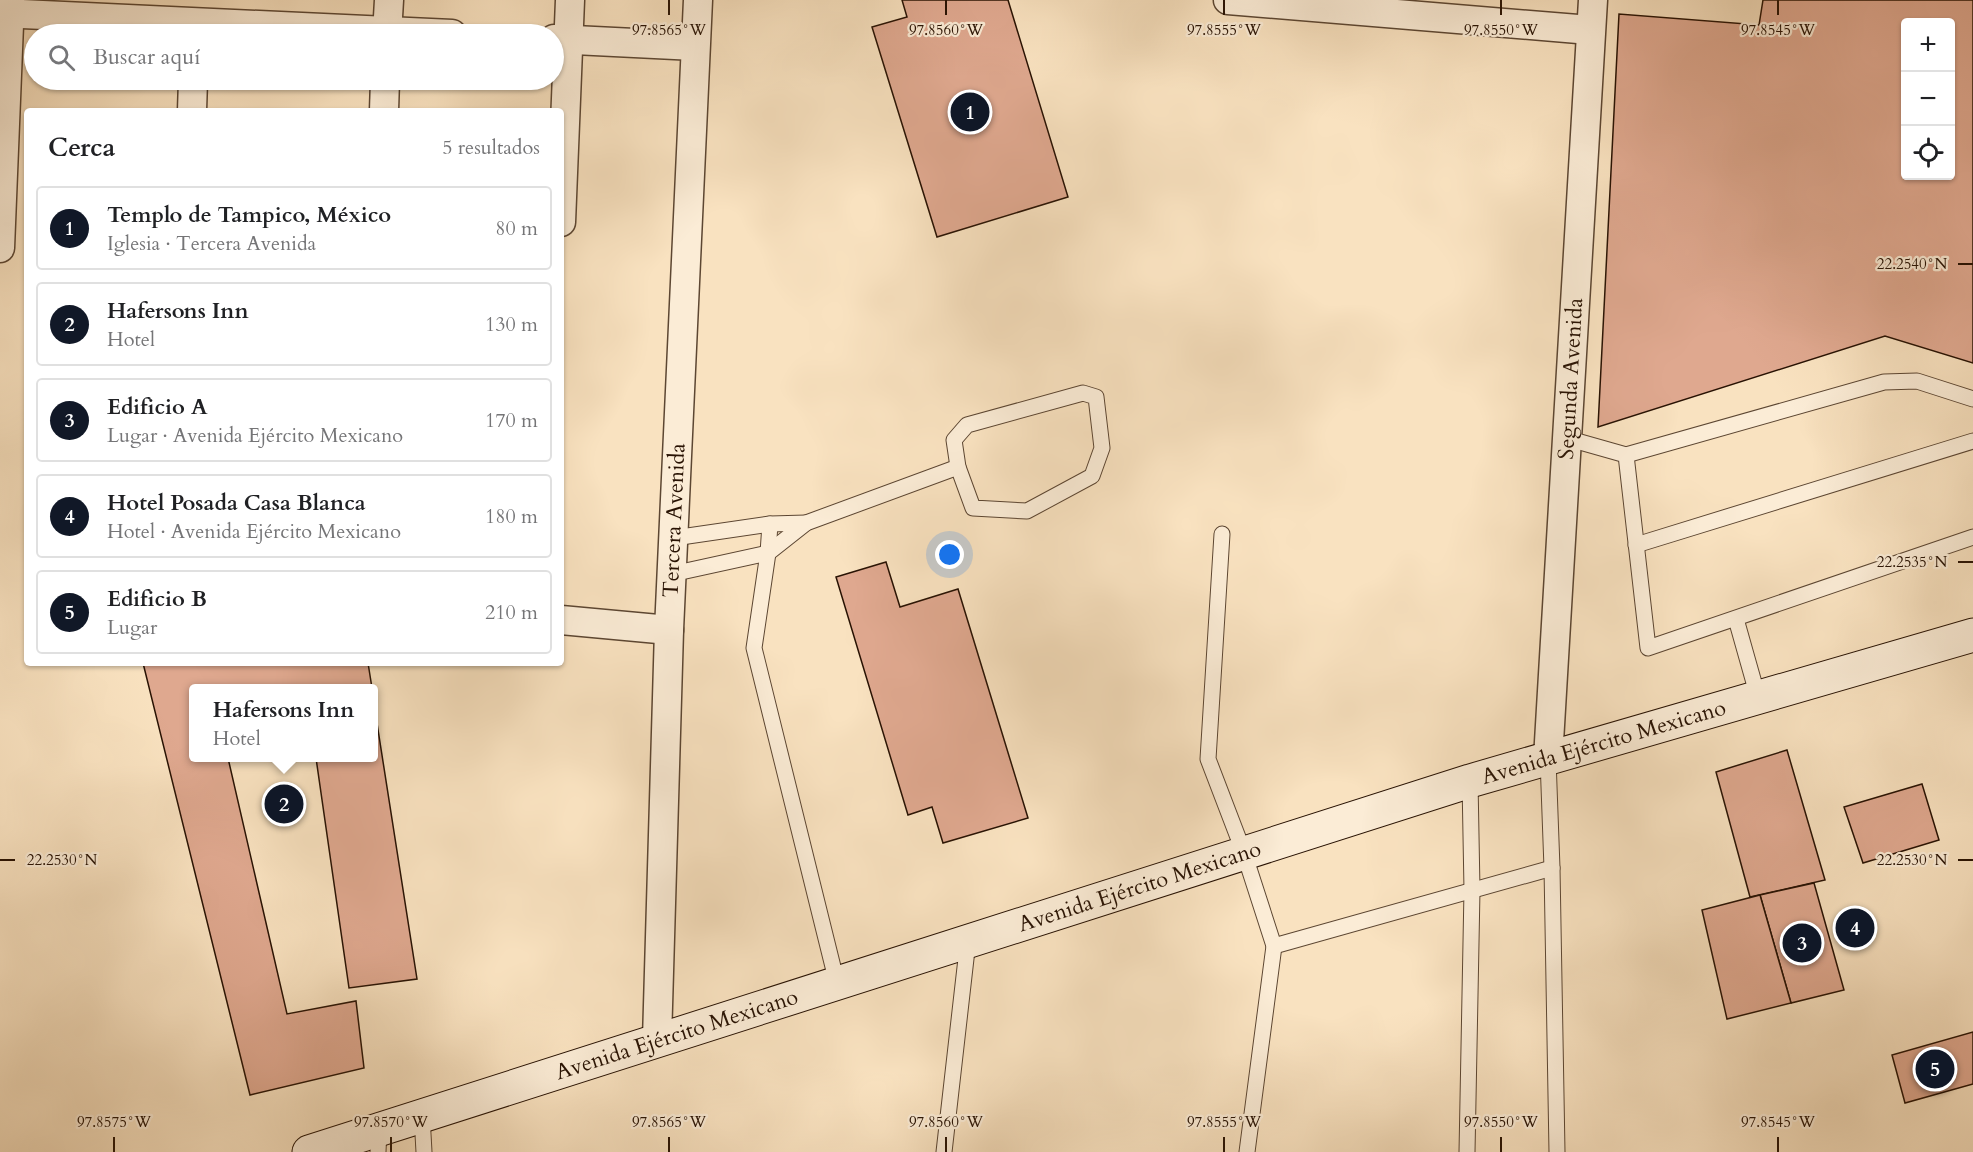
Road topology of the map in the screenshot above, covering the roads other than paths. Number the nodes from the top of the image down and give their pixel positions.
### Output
1 (389, 0) edge
2 (570, 0) edge
3 (698, 0) edge
4 (1228, 0) edge
5 (1593, 0) edge
6 (6, 9) edge
7 (195, 19) edge
8 (264, 24) edge
9 (388, 24) edge
10 (564, 24) edge
11 (1590, 30) junction
12 (564, 39) edge
13 (695, 46) junction
14 (193, 90) edge
15 (385, 90) edge
16 (560, 90) edge
17 (192, 108) edge
18 (384, 108) edge
19 (560, 108) edge
20 (0, 248) edge
21 (1973, 399) edge
22 (1566, 438) junction
23 (1973, 441) edge
24 (1626, 455) junction
25 (958, 466) junction
26 (806, 523) junction
27 (770, 524) junction
28 (1222, 534) dead end
29 (1973, 537) edge
30 (674, 538) junction
31 (1636, 545) junction
32 (768, 553) junction
33 (672, 574) junction
34 (1736, 618) junction
35 (564, 620) edge
36 (669, 630) junction
37 (1973, 635) edge
38 (1758, 697) junction
39 (1548, 759) junction
40 (1470, 781) junction
41 (1244, 853) junction
42 (1552, 868) junction
43 (1472, 890) junction
44 (968, 941) junction
45 (1274, 946) junction
46 (837, 983) junction
47 (657, 1040) junction
48 (422, 1116) junction
49 (379, 1141) edge
50 (309, 1152) edge
51 (424, 1152) edge
52 (944, 1152) edge
53 (1247, 1152) edge
54 (1467, 1152) edge
55 (1557, 1152) edge

1 - 9 street
2 - 10 street
3 - 13 street, Tercera Avenida
4 - 11 street
5 - 11 street, Segunda Avenida
6 - 7 street
6 - 20 street
7 - 8 street
11 - 22 street, Segunda Avenida
12 - 13 street
13 - 30 street, Tercera Avenida
14 - 17 street
15 - 18 street
16 - 19 street
21 - 24 lane
22 - 24 lane
22 - 39 street, Segunda Avenida
23 - 31 lane
24 - 31 lane
25 - 25 lane
25 - 26 lane
26 - 27 lane
26 - 32 lane
27 - 30 lane
27 - 32 lane
28 - 41 lane
29 - 34 lane
30 - 33 street, Tercera Avenida
31 - 34 lane
32 - 33 lane
32 - 46 lane
33 - 36 street, Tercera Avenida
34 - 38 lane
35 - 36 street
36 - 47 street, Tercera Avenida
37 - 38 main road, Avenida Ejército Mexicano
38 - 39 main road, Avenida Ejército Mexicano
39 - 40 main road, Avenida Ejército Mexicano
39 - 42 lane
40 - 41 main road, Avenida Ejército Mexicano
40 - 43 lane
41 - 44 main road, Avenida Ejército Mexicano
41 - 45 lane
42 - 43 lane
42 - 55 lane
43 - 45 lane
43 - 54 lane
44 - 46 main road, Avenida Ejército Mexicano
44 - 52 lane
45 - 53 lane
46 - 47 main road, Avenida Ejército Mexicano
47 - 48 main road, Avenida Ejército Mexicano
48 - 49 main road, Avenida Ejército Mexicano
48 - 51 lane
49 - 50 main road, Avenida Ejército Mexicano

